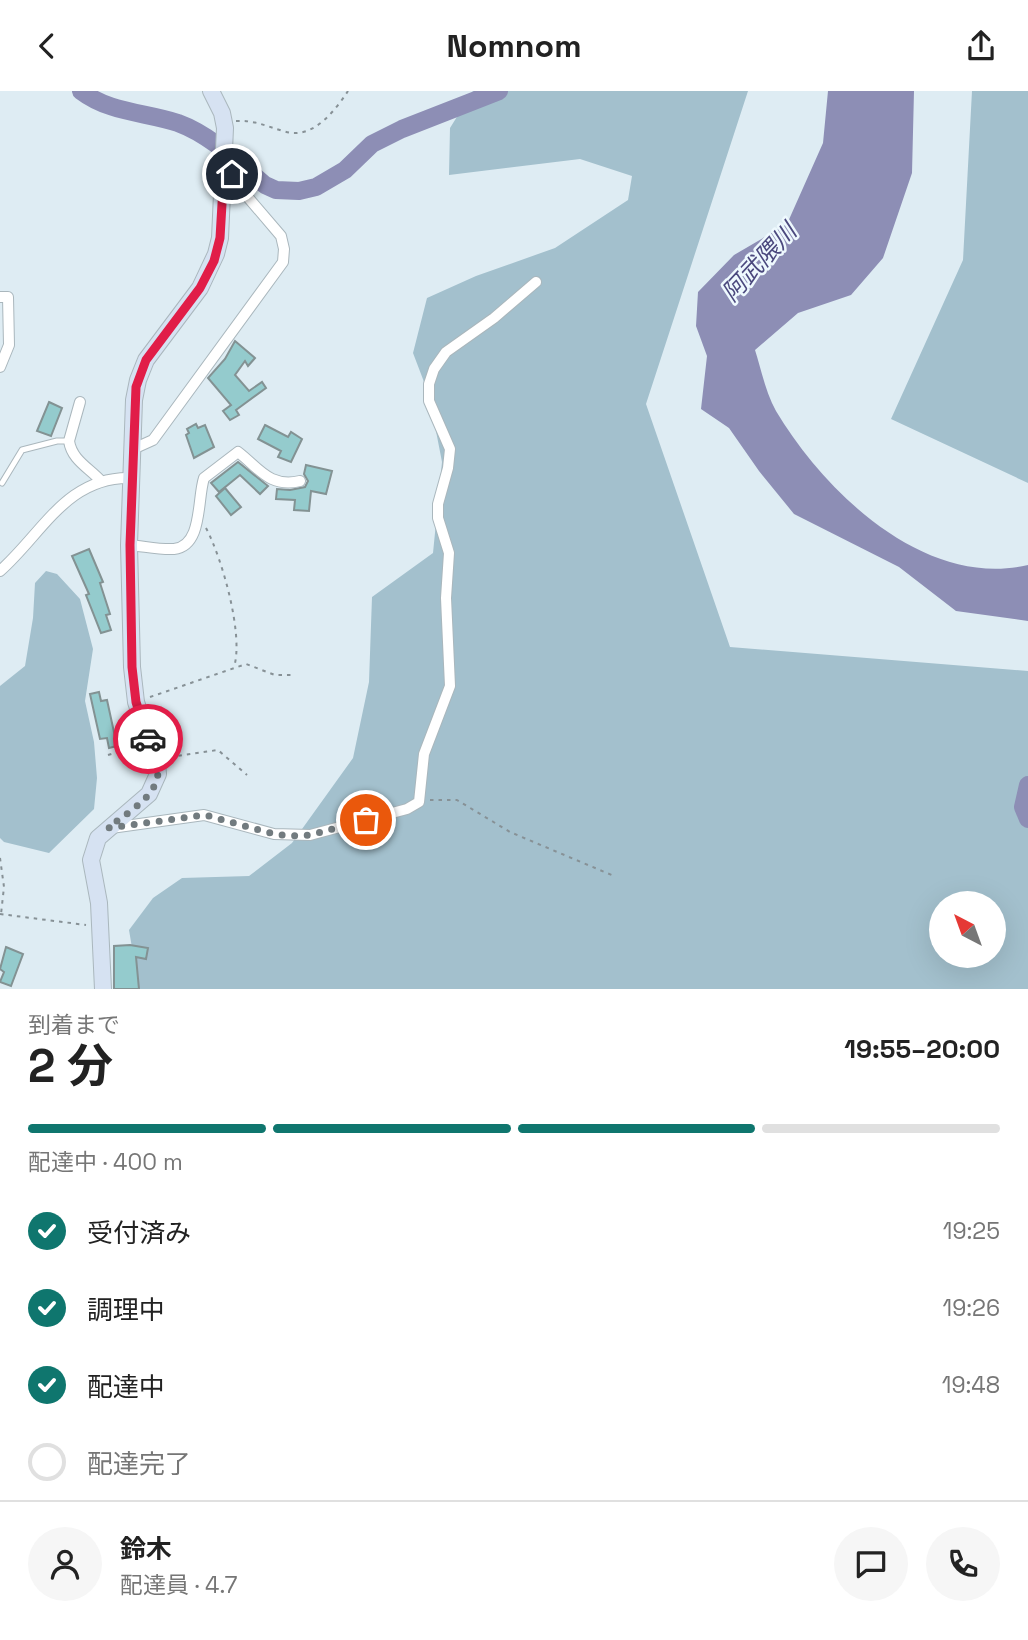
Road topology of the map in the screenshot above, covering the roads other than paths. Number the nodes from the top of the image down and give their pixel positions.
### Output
1 (211, 91) edge
2 (224, 164) junction
3 (536, 282) dead end
4 (0, 297) edge
5 (3, 353) edge
6 (0, 367) edge
7 (80, 402) dead end
8 (69, 441) junction
9 (133, 449) junction
10 (131, 478) junction
11 (101, 481) junction
12 (300, 481) dead end
13 (2, 483) dead end
14 (130, 545) junction
15 (0, 571) edge
16 (108, 828) junction
17 (103, 989) edge

1 - 2 street
2 - 9 street
2 - 9 street
3 - 16 street
4 - 5 street
5 - 6 street
7 - 8 street
8 - 11 street
8 - 13 lane
9 - 10 street
10 - 11 street
10 - 14 street
11 - 15 street
12 - 14 street
14 - 16 street
16 - 17 street

